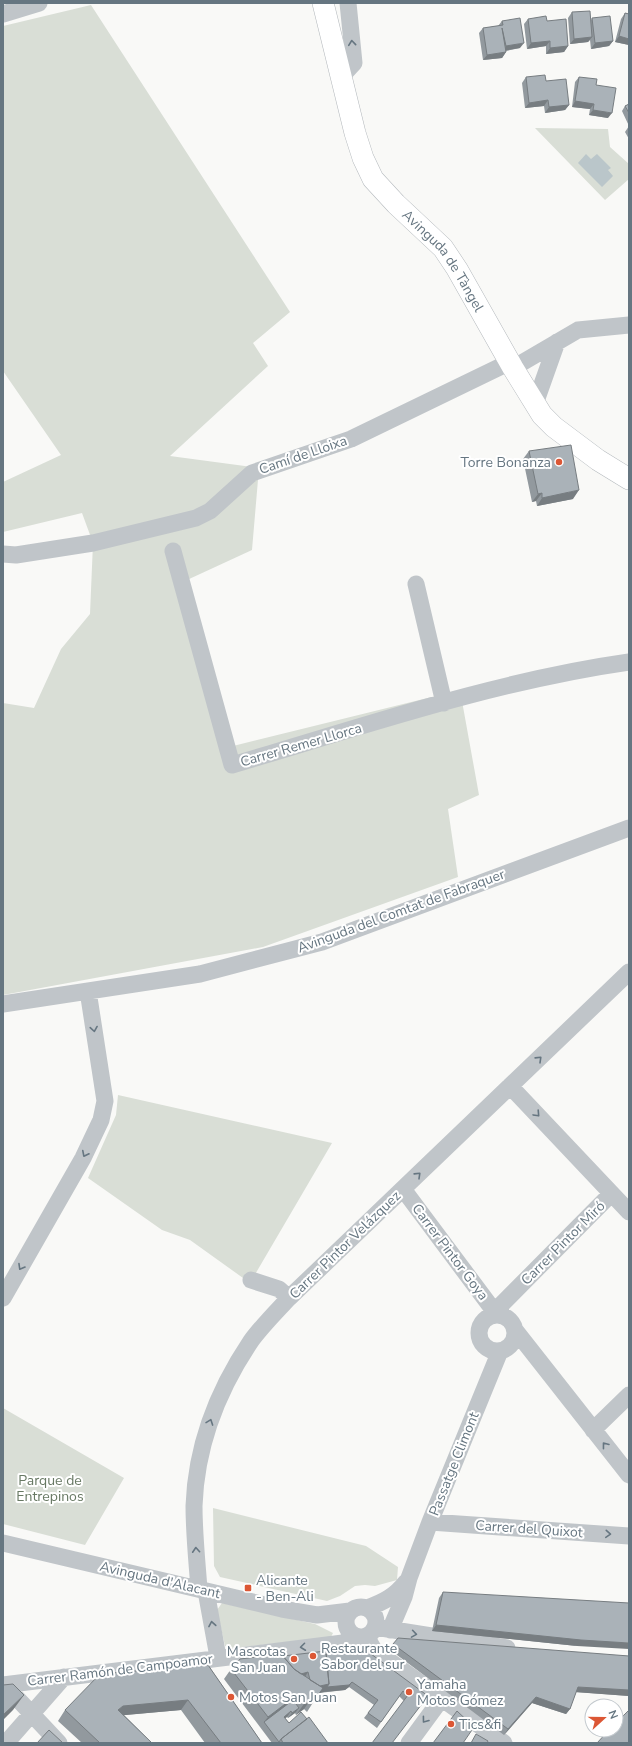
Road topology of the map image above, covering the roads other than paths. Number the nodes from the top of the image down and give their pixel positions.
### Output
1 (39, 3) edge
2 (323, 3) edge
3 (348, 3) edge
4 (3, 14) edge
5 (341, 77) junction
6 (629, 325) edge
7 (557, 342) junction
8 (512, 365) junction
9 (535, 404) junction
10 (629, 479) edge
11 (173, 551) dead end
12 (3, 554) edge
13 (416, 584) dead end
14 (629, 662) edge
15 (444, 703) junction
16 (629, 828) edge
17 (629, 972) edge
18 (88, 991) junction
19 (3, 1004) edge
20 (510, 1086) junction
21 (403, 1189) junction
22 (611, 1194) junction
23 (629, 1212) edge
24 (251, 1280) dead end
25 (3, 1298) edge
26 (289, 1298) junction
27 (496, 1313) junction
28 (515, 1330) junction
29 (500, 1351) junction
30 (629, 1395) edge
31 (593, 1430) junction
32 (629, 1475) edge
33 (430, 1522) junction
34 (629, 1536) edge
35 (3, 1543) edge
36 (409, 1578) junction
37 (203, 1590) junction
38 (367, 1608) junction
39 (350, 1611) junction
40 (317, 1615) junction
41 (366, 1631) junction
42 (526, 1651) edge
43 (213, 1658) junction
44 (64, 1677) junction
45 (210, 1677) edge
46 (3, 1686) edge
47 (442, 1698) junction
48 (31, 1715) junction
49 (6, 1743) edge
50 (59, 1743) edge
51 (409, 1743) edge
52 (504, 1743) edge

1 - 4 street
2 - 5 main road, Avinguda de Tàngel
5 -> 3 street
5 - 8 main road, Avinguda de Tàngel
6 - 7 street, Camí de Lloixa
7 - 8 street, Camí de Lloixa
7 - 9 street
8 - 9 main road, Avinguda de Tàngel
8 - 12 street, Camí de Lloixa
9 - 10 main road, Avinguda de Tàngel
11 - 15 street, Carrer Remer Llorca
13 - 15 street
14 - 15 street, Carrer Remer Llorca
16 - 18 street, Avinguda del Comtat de Fabraquer
20 -> 17 street, Carrer Pintor Velázquez
18 - 19 street, Avinguda del Comtat de Fabraquer
18 -> 25 street
21 -> 20 street, Carrer Pintor Velázquez
20 -> 22 street, Carrer Pintor Miró
21 - 26 street, Carrer Pintor Velázquez
21 - 27 street, Carrer Pintor Goya
22 - 23 street
22 - 27 street, Carrer Pintor Miró
24 - 26 street
37 -> 26 street, Carrer Pintor Velázquez
27 - 28 street
27 - 29 street
28 - 29 street
28 - 31 street
29 - 33 street, Passatge Climont
30 - 31 street
32 -> 31 street
33 -> 34 street, Carrer del Quixot
33 - 36 street, Passatge Climont
35 - 37 street, Avinguda d'Alacant
36 - 38 street, Passatge Climont
36 - 41 street, Passatge Climont
37 - 40 street, Avinguda d'Alacant
43 -> 37 street, Carrer Pintor Velázquez
38 - 39 street
38 - 41 street
39 - 40 street, Avinguda d'Alacant
39 - 41 street
40 - 41 street, Avinguda d'Alacant
41 -> 42 street, Avinguda d'Alacant
41 -> 43 street, Carrer Ramón de Campoamor
41 - 47 street
43 - 44 street, Carrer Ramón de Campoamor
43 - 45 street, Carrer Pintor Velázquez
44 - 46 street, Carrer Ramón de Campoamor
44 - 48 street
46 - 48 street
47 -> 51 street
47 - 52 street
48 - 49 street
48 - 50 street

